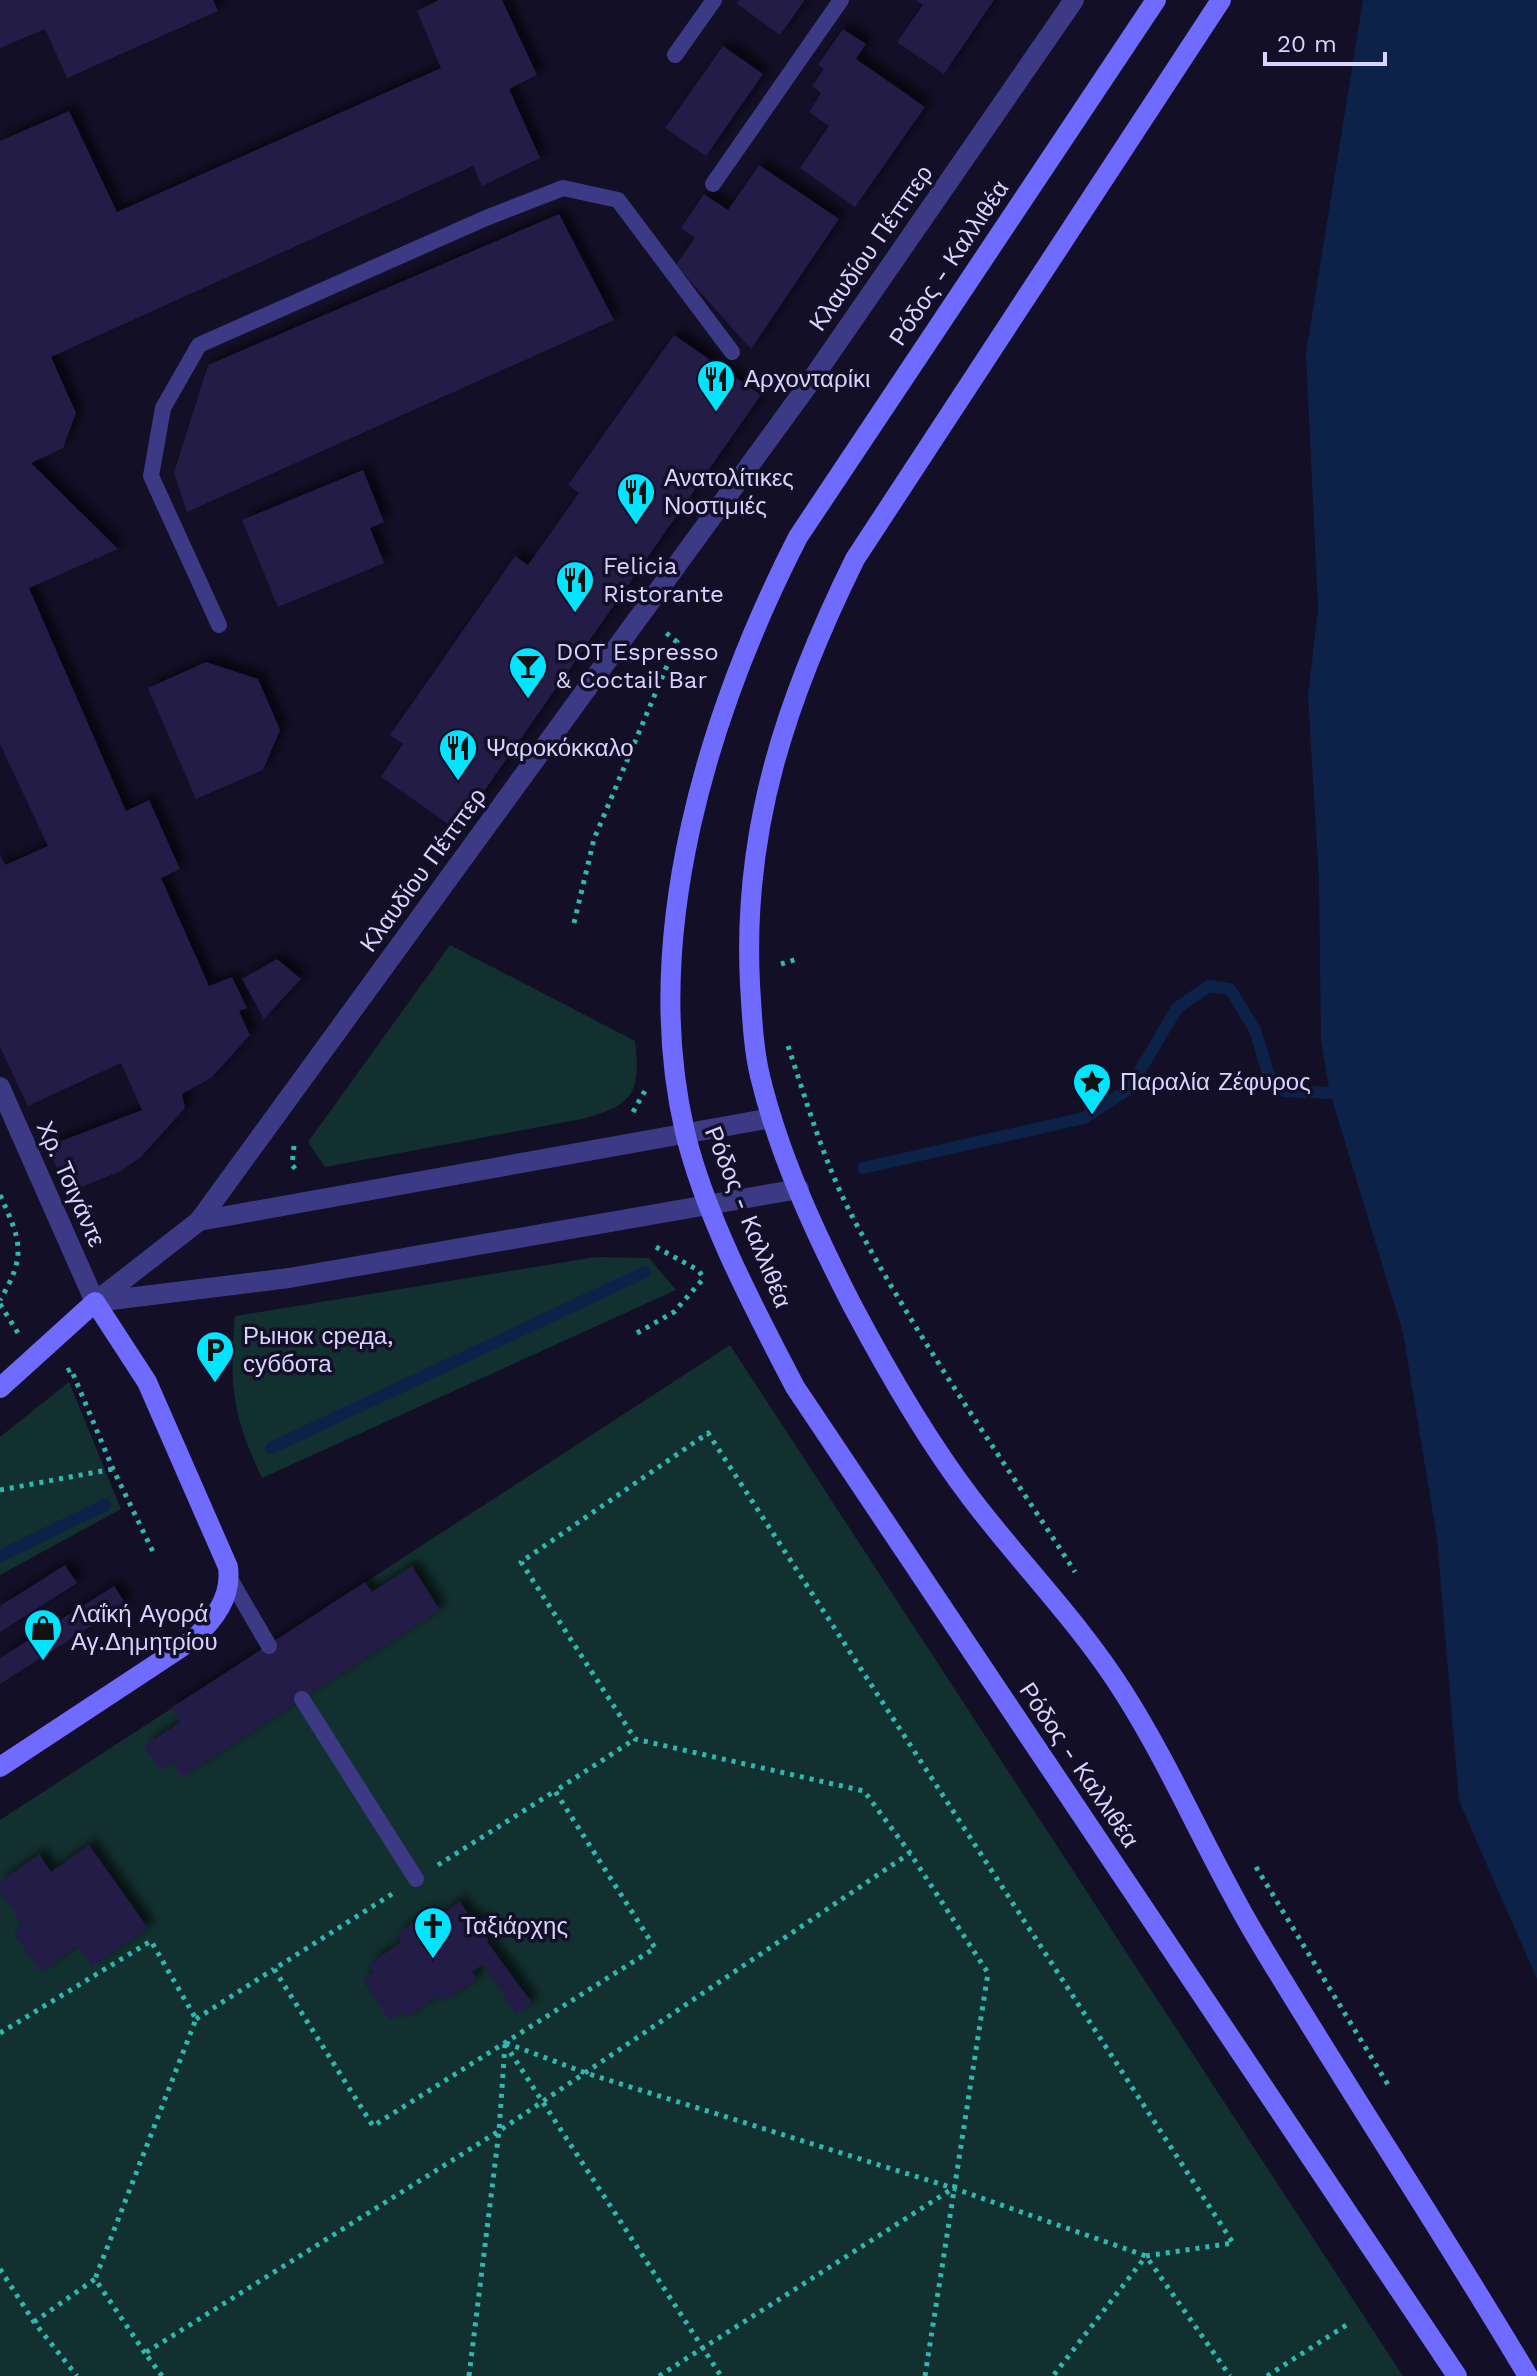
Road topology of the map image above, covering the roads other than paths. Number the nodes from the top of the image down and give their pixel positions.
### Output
1 (714, 0) edge
2 (841, 0) edge
3 (1074, 0) edge
4 (1156, 0) edge
5 (1221, 0) edge
6 (675, 55) dead end
7 (713, 184) dead end
8 (732, 352) dead end
9 (219, 625) dead end
10 (0, 1087) edge
11 (772, 1118) junction
12 (685, 1133) junction
13 (799, 1189) junction
14 (710, 1204) junction
15 (199, 1221) junction
16 (95, 1302) junction
17 (0, 1388) edge
18 (230, 1579) junction
19 (269, 1646) dead end
20 (302, 1699) dead end
21 (0, 1767) edge
22 (416, 1879) road end
23 (1457, 2376) edge
24 (1528, 2376) edge

1 - 6 lane
2 - 7 lane
3 - 15 street, Κλαυδίου Πέππερ
4 - 12 main road, Ρόδος - Καλλιθέα
5 - 11 main road
8 - 9 lane
10 - 16 street, Χρ. Τσιγάντε
11 - 12 street
11 - 13 main road
12 - 14 main road, Ρόδος - Καλλιθέα
12 - 15 street
13 - 14 street
13 - 24 main road
14 - 16 street
14 - 23 main road, Ρόδος - Καλλιθέα
15 - 16 street
16 - 17 main road
16 - 18 main road
18 - 19 lane
18 - 21 main road
20 - 22 lane

